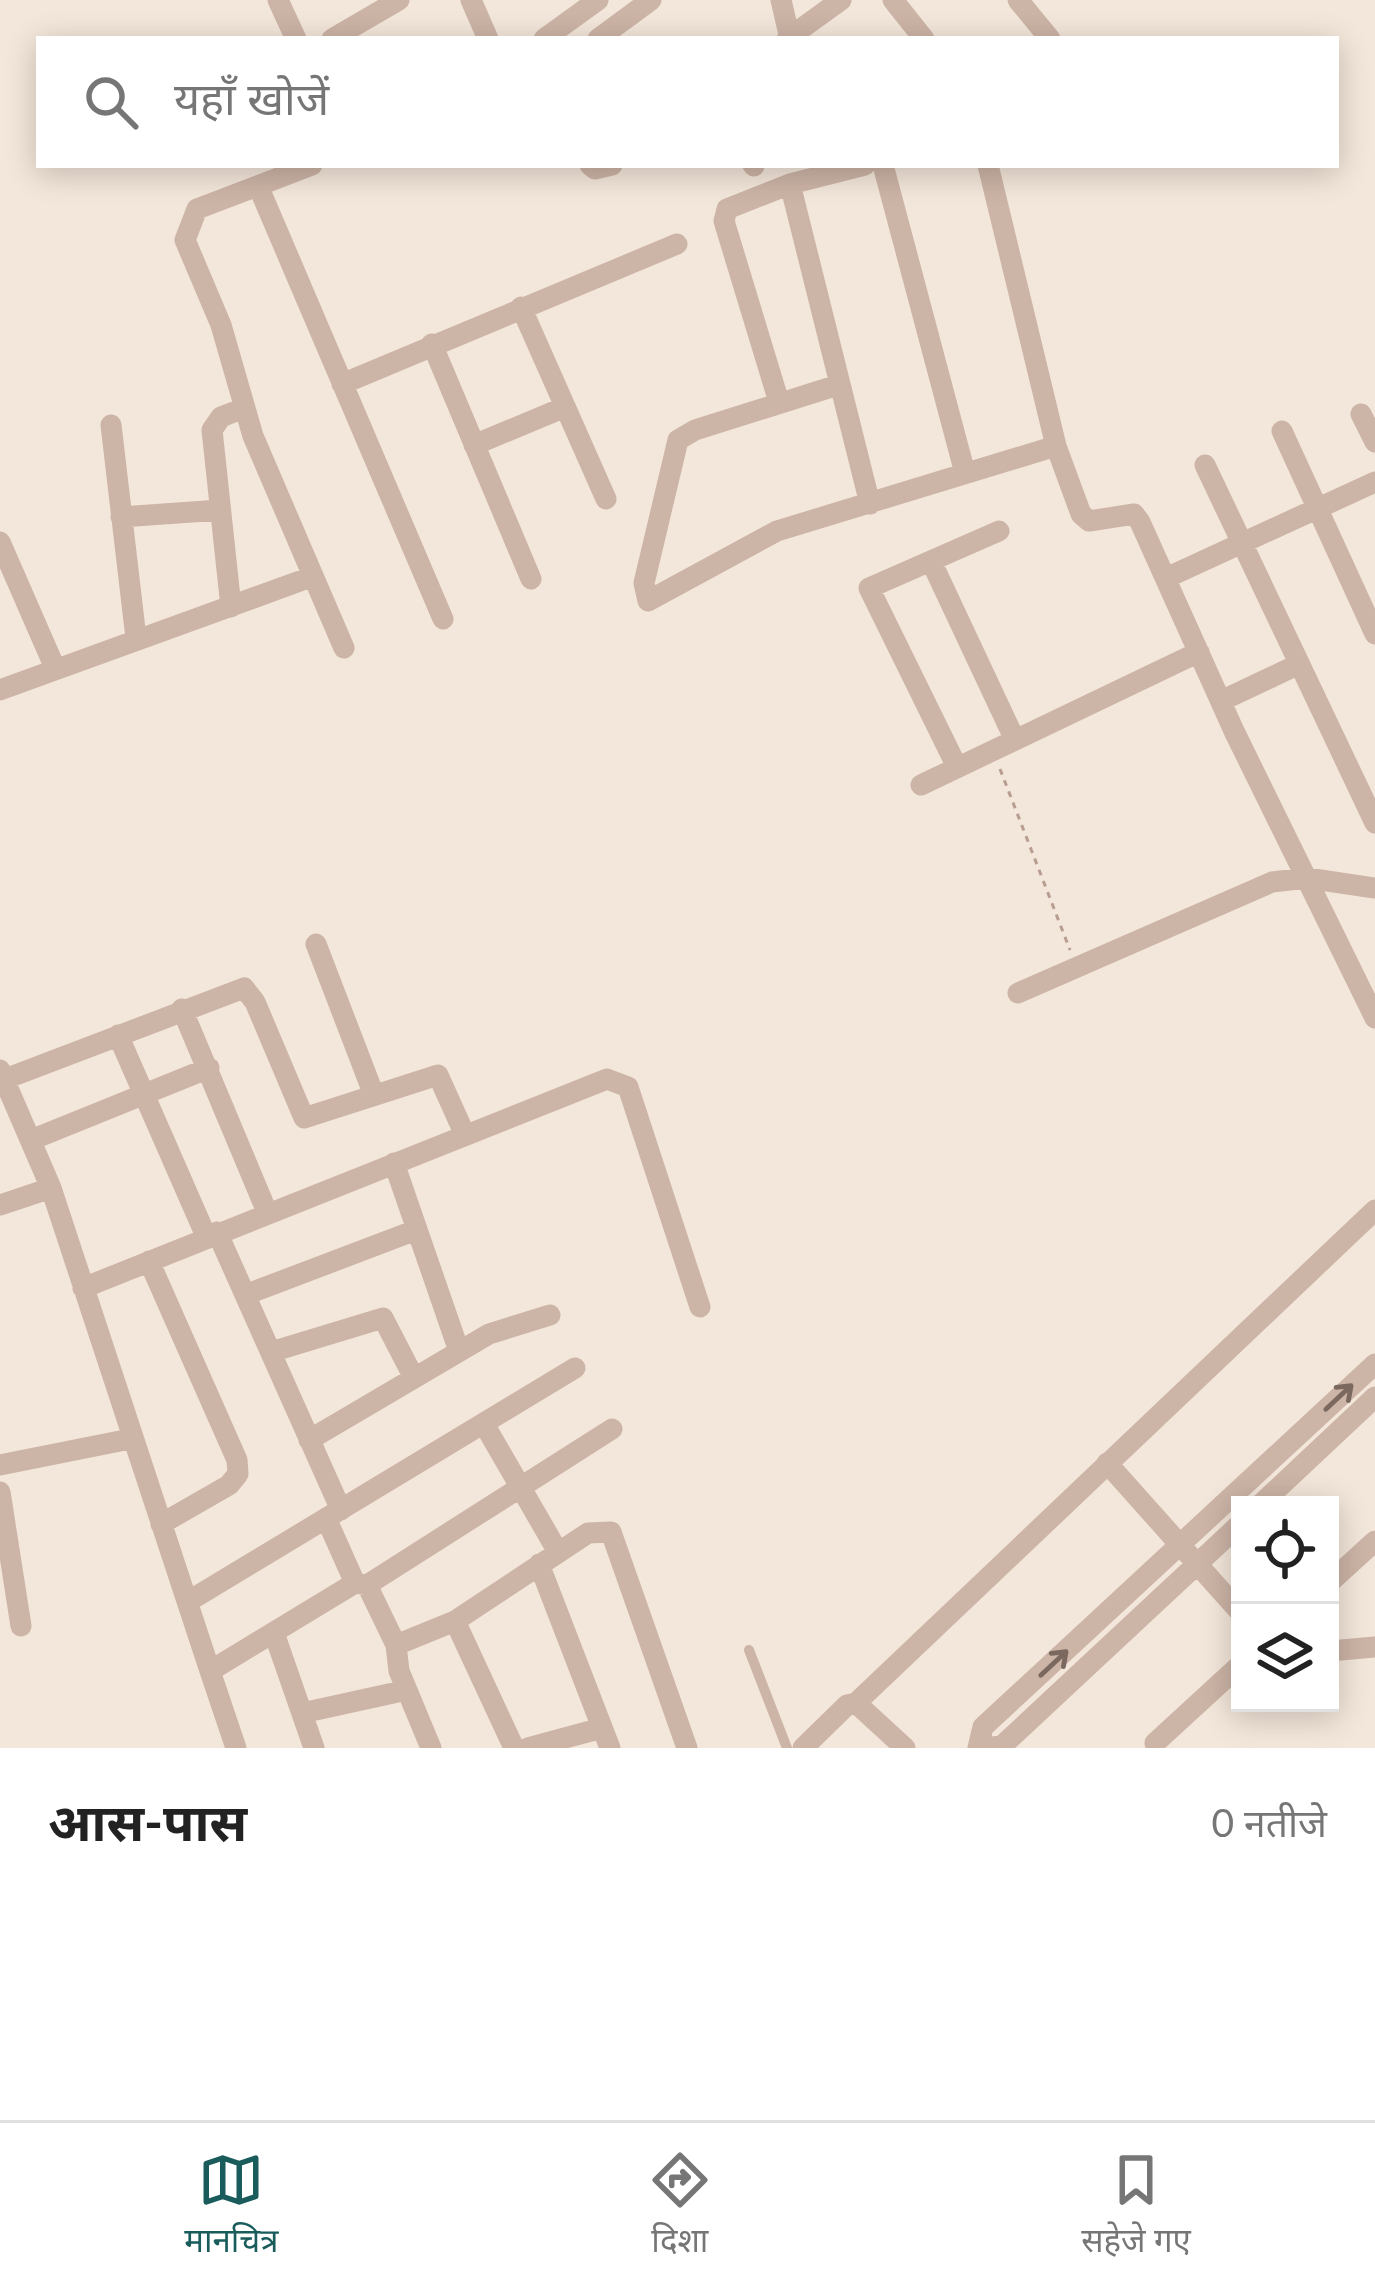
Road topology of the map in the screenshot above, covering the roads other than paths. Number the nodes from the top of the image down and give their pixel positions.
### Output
1 (278, 0) edge
2 (399, 0) edge
3 (471, 0) edge
4 (598, 0) edge
5 (651, 0) edge
6 (781, 0) edge
7 (842, 0) edge
8 (893, 0) edge
9 (1018, 0) edge
10 (370, 8) edge
11 (295, 36) edge
12 (336, 36) edge
13 (487, 36) edge
14 (548, 36) edge
15 (602, 36) edge
16 (789, 36) edge
17 (792, 36) edge
18 (922, 36) edge
19 (1048, 36) edge
20 (305, 168) edge
21 (853, 168) edge
22 (884, 168) edge
23 (989, 168) edge
24 (790, 184) junction
25 (259, 188) junction
26 (676, 244) dead end
27 (521, 307) junction
28 (431, 344) junction
29 (342, 384) junction
30 (838, 385) junction
31 (779, 402) junction
32 (565, 407) junction
33 (244, 408) junction
34 (1360, 414) dead end
35 (111, 425) dead end
36 (1282, 430) dead end
37 (1375, 442) edge
38 (474, 445) junction
39 (1056, 446) junction
40 (1205, 465) dead end
41 (965, 473) junction
42 (1375, 482) edge
43 (606, 499) dead end
44 (870, 504) junction
45 (1318, 508) junction
46 (220, 510) junction
47 (121, 517) junction
48 (999, 531) dead end
49 (0, 542) edge
50 (1242, 543) junction
51 (931, 561) junction
52 (311, 578) junction
53 (1166, 578) junction
54 (531, 579) dead end
55 (231, 607) junction
56 (442, 619) dead end
57 (1375, 634) edge
58 (136, 638) junction
59 (344, 648) dead end
60 (1199, 652) junction
61 (1299, 664) junction
62 (55, 668) junction
63 (0, 690) edge
64 (1221, 701) junction
65 (1015, 740) junction
66 (957, 767) junction
67 (921, 784) dead end
68 (1375, 823) edge
69 (1307, 878) junction
70 (1375, 888) edge
71 (316, 944) dead end
72 (1018, 993) dead end
73 (182, 1009) junction
74 (1375, 1018) edge
75 (118, 1035) junction
76 (209, 1068) junction
77 (2, 1076) edge
78 (145, 1094) junction
79 (374, 1094) junction
80 (465, 1135) junction
81 (31, 1140) junction
82 (394, 1163) junction
83 (51, 1188) junction
84 (0, 1205) edge
85 (1375, 1210) edge
86 (267, 1212) junction
87 (416, 1230) junction
88 (212, 1234) junction
89 (149, 1261) junction
90 (83, 1288) junction
91 (245, 1295) junction
92 (700, 1307) dead end
93 (550, 1315) dead end
94 (459, 1351) junction
95 (271, 1352) junction
96 (1375, 1364) edge
97 (575, 1368) dead end
98 (413, 1376) junction
99 (1375, 1397) edge
100 (484, 1424) junction
101 (612, 1429) dead end
102 (130, 1439) junction
103 (310, 1440) junction
104 (1107, 1463) junction
105 (0, 1465) edge
106 (521, 1486) junction
107 (0, 1492) edge
108 (1270, 1496) edge
109 (333, 1514) junction
110 (161, 1524) junction
111 (1231, 1533) edge
112 (1371, 1544) edge
113 (1181, 1546) junction
114 (548, 1558) junction
115 (1197, 1565) junction
116 (1375, 1570) edge
117 (1339, 1574) edge
118 (361, 1584) junction
119 (189, 1601) junction
120 (1233, 1604) edge
121 (454, 1621) junction
122 (21, 1626) dead end
123 (274, 1633) junction
124 (396, 1645) junction
125 (1375, 1647) edge
126 (749, 1650) dead end
127 (1339, 1650) edge
128 (210, 1671) junction
129 (1231, 1673) edge
130 (407, 1690) junction
131 (856, 1703) junction
132 (302, 1713) junction
133 (606, 1738) edge
134 (1155, 1743) dead end
135 (236, 1748) edge
136 (314, 1748) edge
137 (431, 1748) edge
138 (514, 1748) edge
139 (528, 1748) edge
140 (687, 1748) edge
141 (787, 1748) edge
142 (803, 1748) edge
143 (905, 1748) edge
144 (978, 1748) edge
145 (987, 1748) edge

1 - 11 street
2 - 10 street
3 - 13 street
4 - 14 street
5 - 15 street
6 - 16 street
7 - 17 street
8 - 18 street
9 - 19 street
10 - 12 street
20 - 25 street
21 - 24 street
22 - 41 street
23 - 39 street
24 - 30 street
24 - 31 street
25 - 29 street
25 - 33 street
26 - 27 street
27 - 28 street
27 - 32 street
28 - 29 street
28 - 38 street
29 - 56 street
30 - 31 street
30 - 44 street
31 - 44 street
32 - 38 street
32 - 43 street
33 - 46 street
33 - 52 street
34 - 37 street
35 - 47 street
36 - 45 street
38 - 54 street
39 - 41 street
39 - 53 street
40 - 50 street
41 - 44 street
42 - 45 street
45 - 50 street
45 - 57 street
46 - 47 street
46 - 55 street
47 - 58 street
48 - 51 street
49 - 62 street
50 - 53 street
50 - 61 street
51 - 65 street
51 - 66 street
52 - 55 street
52 - 59 street
53 - 60 street
55 - 58 street
58 - 62 street
60 - 64 street
60 - 65 street
61 - 64 street
61 - 68 street
62 - 63 street
64 - 69 street
65 - 66 street
66 - 67 street
69 - 70 street
69 - 72 street
69 - 74 street
71 - 79 street
73 - 75 street
73 - 76 street
73 - 79 street
75 - 77 street
75 - 78 street
76 - 78 street
76 - 86 street
77 - 81 street
78 - 81 street
78 - 88 street
79 - 80 street
80 - 82 street
80 - 92 street
81 - 83 street
82 - 86 street
82 - 87 street
83 - 84 street
83 - 90 street
85 - 104 street
86 - 88 street
87 - 91 street
87 - 94 street
88 - 89 street
88 - 91 street
89 - 90 street
89 - 110 street
90 - 102 street
91 - 95 street
93 - 94 street
94 - 98 street
95 - 98 street
95 - 103 street
113 -> 96 street
97 - 100 street
98 - 103 street
99 - 108 street
100 - 106 street
100 - 109 street
101 - 106 street
102 - 105 street
102 - 110 street
103 - 109 street
104 - 113 street
104 - 131 street
106 - 114 street
106 - 118 street
107 - 122 street
109 - 118 street
109 - 119 street
110 - 119 street
111 - 115 street
112 - 116 street
112 - 117 street
113 - 115 street
144 -> 113 street
114 - 121 street
114 - 133 street
114 - 140 street
115 - 120 street
115 - 145 street
118 - 123 street
118 - 124 street
119 - 128 street
121 - 124 street
121 - 138 street
123 - 128 street
123 - 132 street
124 - 130 street
125 - 127 street
126 - 141 lane
128 - 135 street
129 - 134 street
130 - 132 street
130 - 137 street
131 - 142 street
131 - 143 street
132 - 136 street
133 - 139 street

